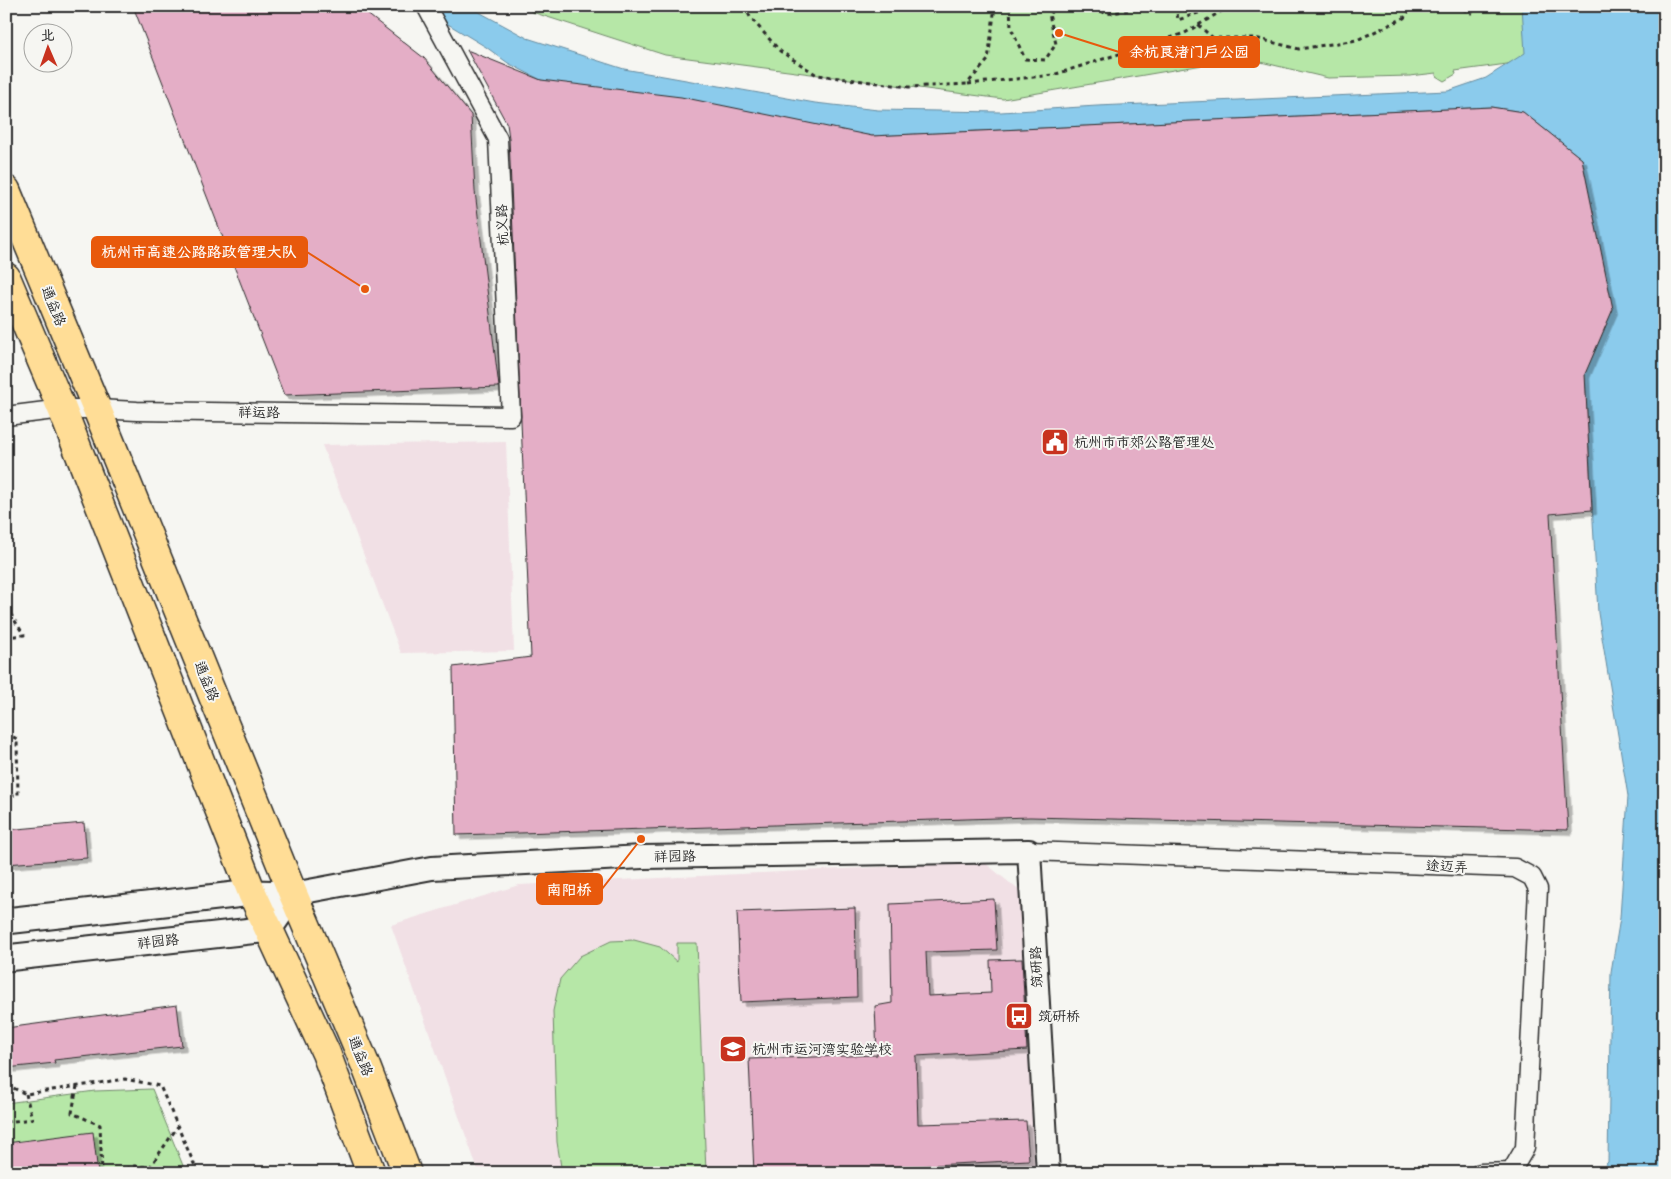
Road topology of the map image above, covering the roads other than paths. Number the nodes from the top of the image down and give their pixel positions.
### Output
1 (426, 6) edge
2 (6, 190) edge
3 (6, 276) edge
4 (62, 409) junction
5 (97, 409) junction
6 (6, 416) edge
7 (512, 416) joint
8 (1029, 852) junction
9 (252, 894) junction
10 (293, 894) junction
11 (6, 921) edge
12 (269, 929) junction
13 (6, 958) edge
14 (371, 1173) edge
15 (407, 1173) edge
16 (1048, 1173) edge
17 (1480, 1173) edge

1 - 7 street, 杭义路
2 - 5 main road, 通益路
3 - 4 main road
4 - 5 street, 祥运路
4 - 6 street, 祥运路
4 - 9 main road
5 - 7 street, 祥运路
5 - 10 main road, 通益路
8 - 10 street, 祥园路
8 - 16 street, 筑研路
8 - 17 street, 途迈弄
9 - 10 main road, 祥园路
9 - 11 main road, 祥园路
9 - 12 main road
10 - 12 main road
10 - 15 main road, 通益路
12 - 13 main road, 祥园路
12 - 14 main road

